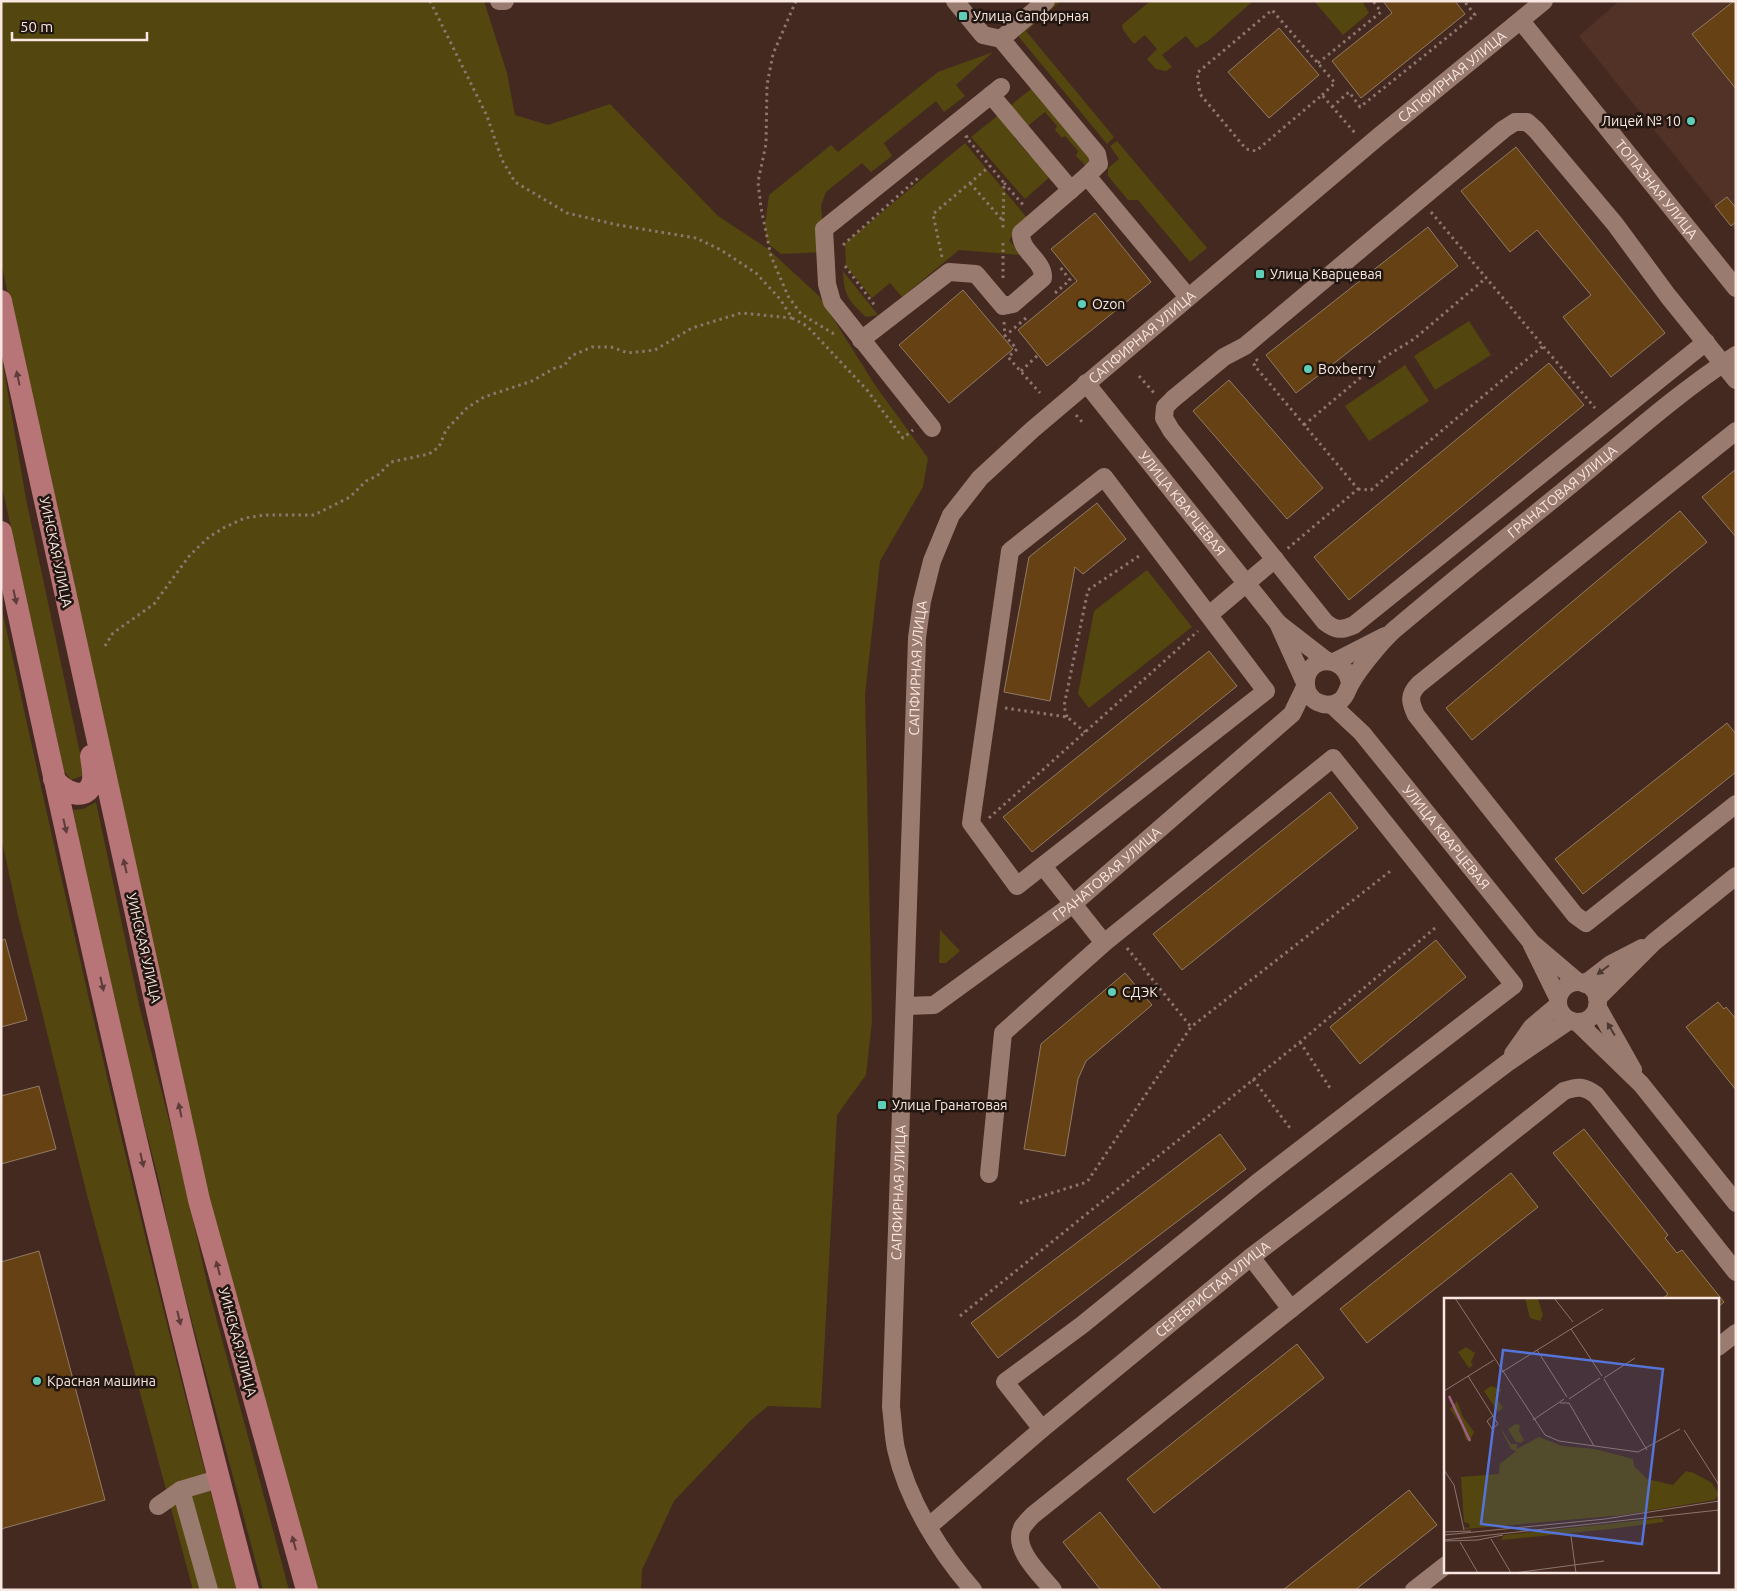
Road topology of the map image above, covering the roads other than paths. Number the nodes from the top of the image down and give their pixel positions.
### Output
1 (499, 1) edge
2 (505, 1) edge
3 (955, 1) edge
4 (1046, 1) edge
5 (1544, 1) edge
6 (1521, 21) junction
7 (1001, 39) junction
8 (1087, 176) junction
9 (1071, 190) junction
10 (1736, 288) edge
11 (1188, 297) junction
12 (1, 301) edge
13 (862, 340) junction
14 (1706, 342) junction
15 (1729, 359) edge
16 (1736, 380) edge
17 (1086, 382) junction
18 (929, 425) road end
19 (28, 426) junction
20 (1736, 432) edge
21 (1, 532) edge
22 (1274, 559) junction
23 (1244, 582) junction
24 (1210, 616) junction
25 (1278, 623) junction
26 (1392, 632) junction
27 (1330, 661) junction
28 (1306, 685) junction
29 (1349, 688) junction
30 (1328, 705) junction
31 (1292, 714) junction
32 (1362, 733) junction
33 (54, 779) junction
34 (1736, 804) edge
35 (1043, 866) junction
36 (1736, 876) edge
37 (1074, 904) junction
38 (1531, 942) junction
39 (1654, 942) junction
40 (1104, 943) junction
41 (1582, 983) junction
42 (1558, 1001) junction
43 (1597, 1003) junction
44 (906, 1006) junction
45 (1574, 1021) junction
46 (1507, 1063) junction
47 (1641, 1084) junction
48 (989, 1174) dead end
49 (1736, 1203) edge
50 (1251, 1257) junction
51 (1736, 1272) edge
52 (1291, 1309) junction
53 (1736, 1334) edge
54 (1720, 1346) edge
55 (1042, 1429) junction
56 (218, 1480) junction
57 (181, 1490) junction
58 (158, 1506) dead end
59 (928, 1527) junction
60 (1444, 1566) edge
61 (209, 1590) edge
62 (248, 1590) edge
63 (307, 1590) edge
64 (973, 1590) edge
65 (1053, 1590) edge
66 (1414, 1590) edge

1 - 2 street
3 - 7 street
4 - 7 street
5 - 6 street, САПФИРНАЯ УЛИЦА
6 - 10 street, ТОПАЗНАЯ УЛИЦА
6 - 11 street, САПФИРНАЯ УЛИЦА
7 - 8 street
8 - 9 street
8 - 11 street
9 - 13 street
9 - 13 street
11 - 17 street, САПФИРНАЯ УЛИЦА
19 -> 12 main road, УИНСКАЯ УЛИЦА
13 - 18 street
14 - 15 street
14 - 22 street
14 - 22 street
15 - 16 street
15 - 26 street, ГРАНАТОВАЯ УЛИЦА
17 - 23 street, УЛИЦА КВАРЦЕВАЯ
17 - 44 street, САПФИРНАЯ УЛИЦА
19 - 33 main road
63 -> 19 main road, УИНСКАЯ УЛИЦА
20 - 34 street
21 -> 33 main road
22 - 23 street
23 - 24 street
23 - 25 street, УЛИЦА КВАРЦЕВАЯ
24 - 35 street
24 - 35 street
25 - 27 street
25 - 28 street
26 - 27 street, ГРАНАТОВАЯ УЛИЦА
26 - 29 street, ГРАНАТОВАЯ УЛИЦА
27 - 28 street
27 - 29 street
28 - 30 street
28 - 31 street, ГРАНАТОВАЯ УЛИЦА
29 - 30 street
29 - 32 street
30 - 31 street, ГРАНАТОВАЯ УЛИЦА
30 - 32 street
31 - 37 street, ГРАНАТОВАЯ УЛИЦА
32 - 38 street, УЛИЦА КВАРЦЕВАЯ
33 -> 56 main road
35 - 37 street
36 - 39 street
37 - 40 street
37 - 44 street, ГРАНАТОВАЯ УЛИЦА
38 - 41 street
38 - 42 street
39 -> 41 street
39 - 43 street
40 - 48 street
40 - 55 street
41 - 42 street
41 - 43 street
42 - 45 street
42 - 46 street
43 - 45 street
47 -> 43 street
44 - 59 street, САПФИРНАЯ УЛИЦА
45 - 46 street, СЕРЕБРИСТАЯ УЛИЦА
45 - 47 street
46 - 50 street, СЕРЕБРИСТАЯ УЛИЦА
47 - 49 street
50 - 52 street
50 - 55 street, СЕРЕБРИСТАЯ УЛИЦА
51 - 52 street
52 - 65 street
53 - 54 street
55 - 59 street, СЕРЕБРИСТАЯ УЛИЦА
56 - 57 street
56 - 62 main road
57 - 58 street
57 - 61 street
59 - 64 street, САПФИРНАЯ УЛИЦА
60 - 66 street

